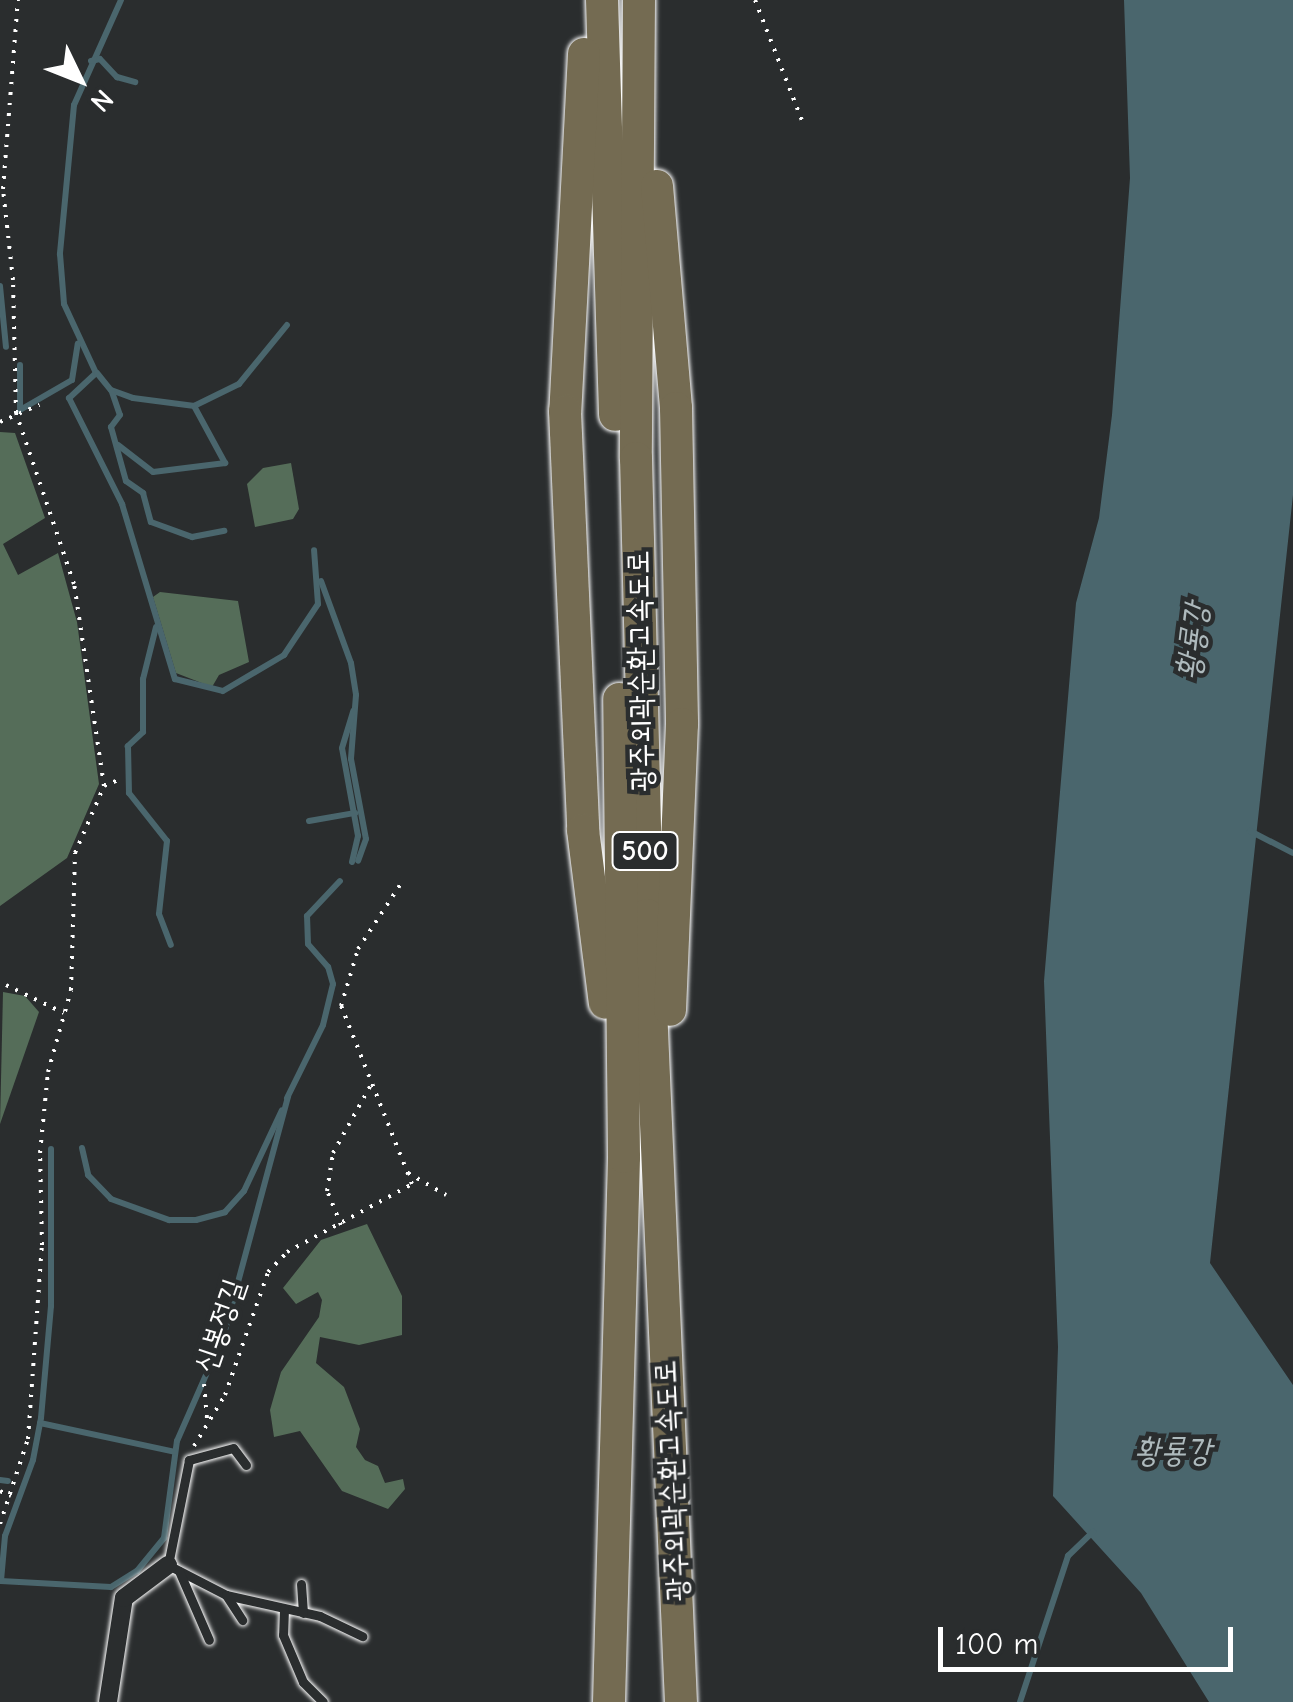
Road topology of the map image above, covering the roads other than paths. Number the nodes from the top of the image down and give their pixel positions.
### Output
1 (588, 0) edge
2 (602, 0) edge
3 (640, 0) edge
4 (624, 1157) junction
5 (246, 1465) dead end
6 (173, 1568) junction
7 (301, 1584) dead end
8 (226, 1594) junction
9 (284, 1609) junction
10 (303, 1613) junction
11 (242, 1620) dead end
12 (362, 1636) dead end
13 (209, 1640) dead end
14 (108, 1702) edge
15 (322, 1702) edge
16 (610, 1702) edge
17 (681, 1702) edge

1 - 4 highway
2 - 4 highway, 광주외곽순환고속도로 / 500
3 - 17 highway, 광주외곽순환고속도로 / 500
4 - 16 highway, 광주외곽순환고속도로 / 500
5 - 6 lane
6 - 8 lane
6 - 13 lane
6 - 14 street
7 - 10 lane
8 - 9 lane
8 - 11 lane
9 - 10 lane
9 - 15 lane
10 - 12 lane

